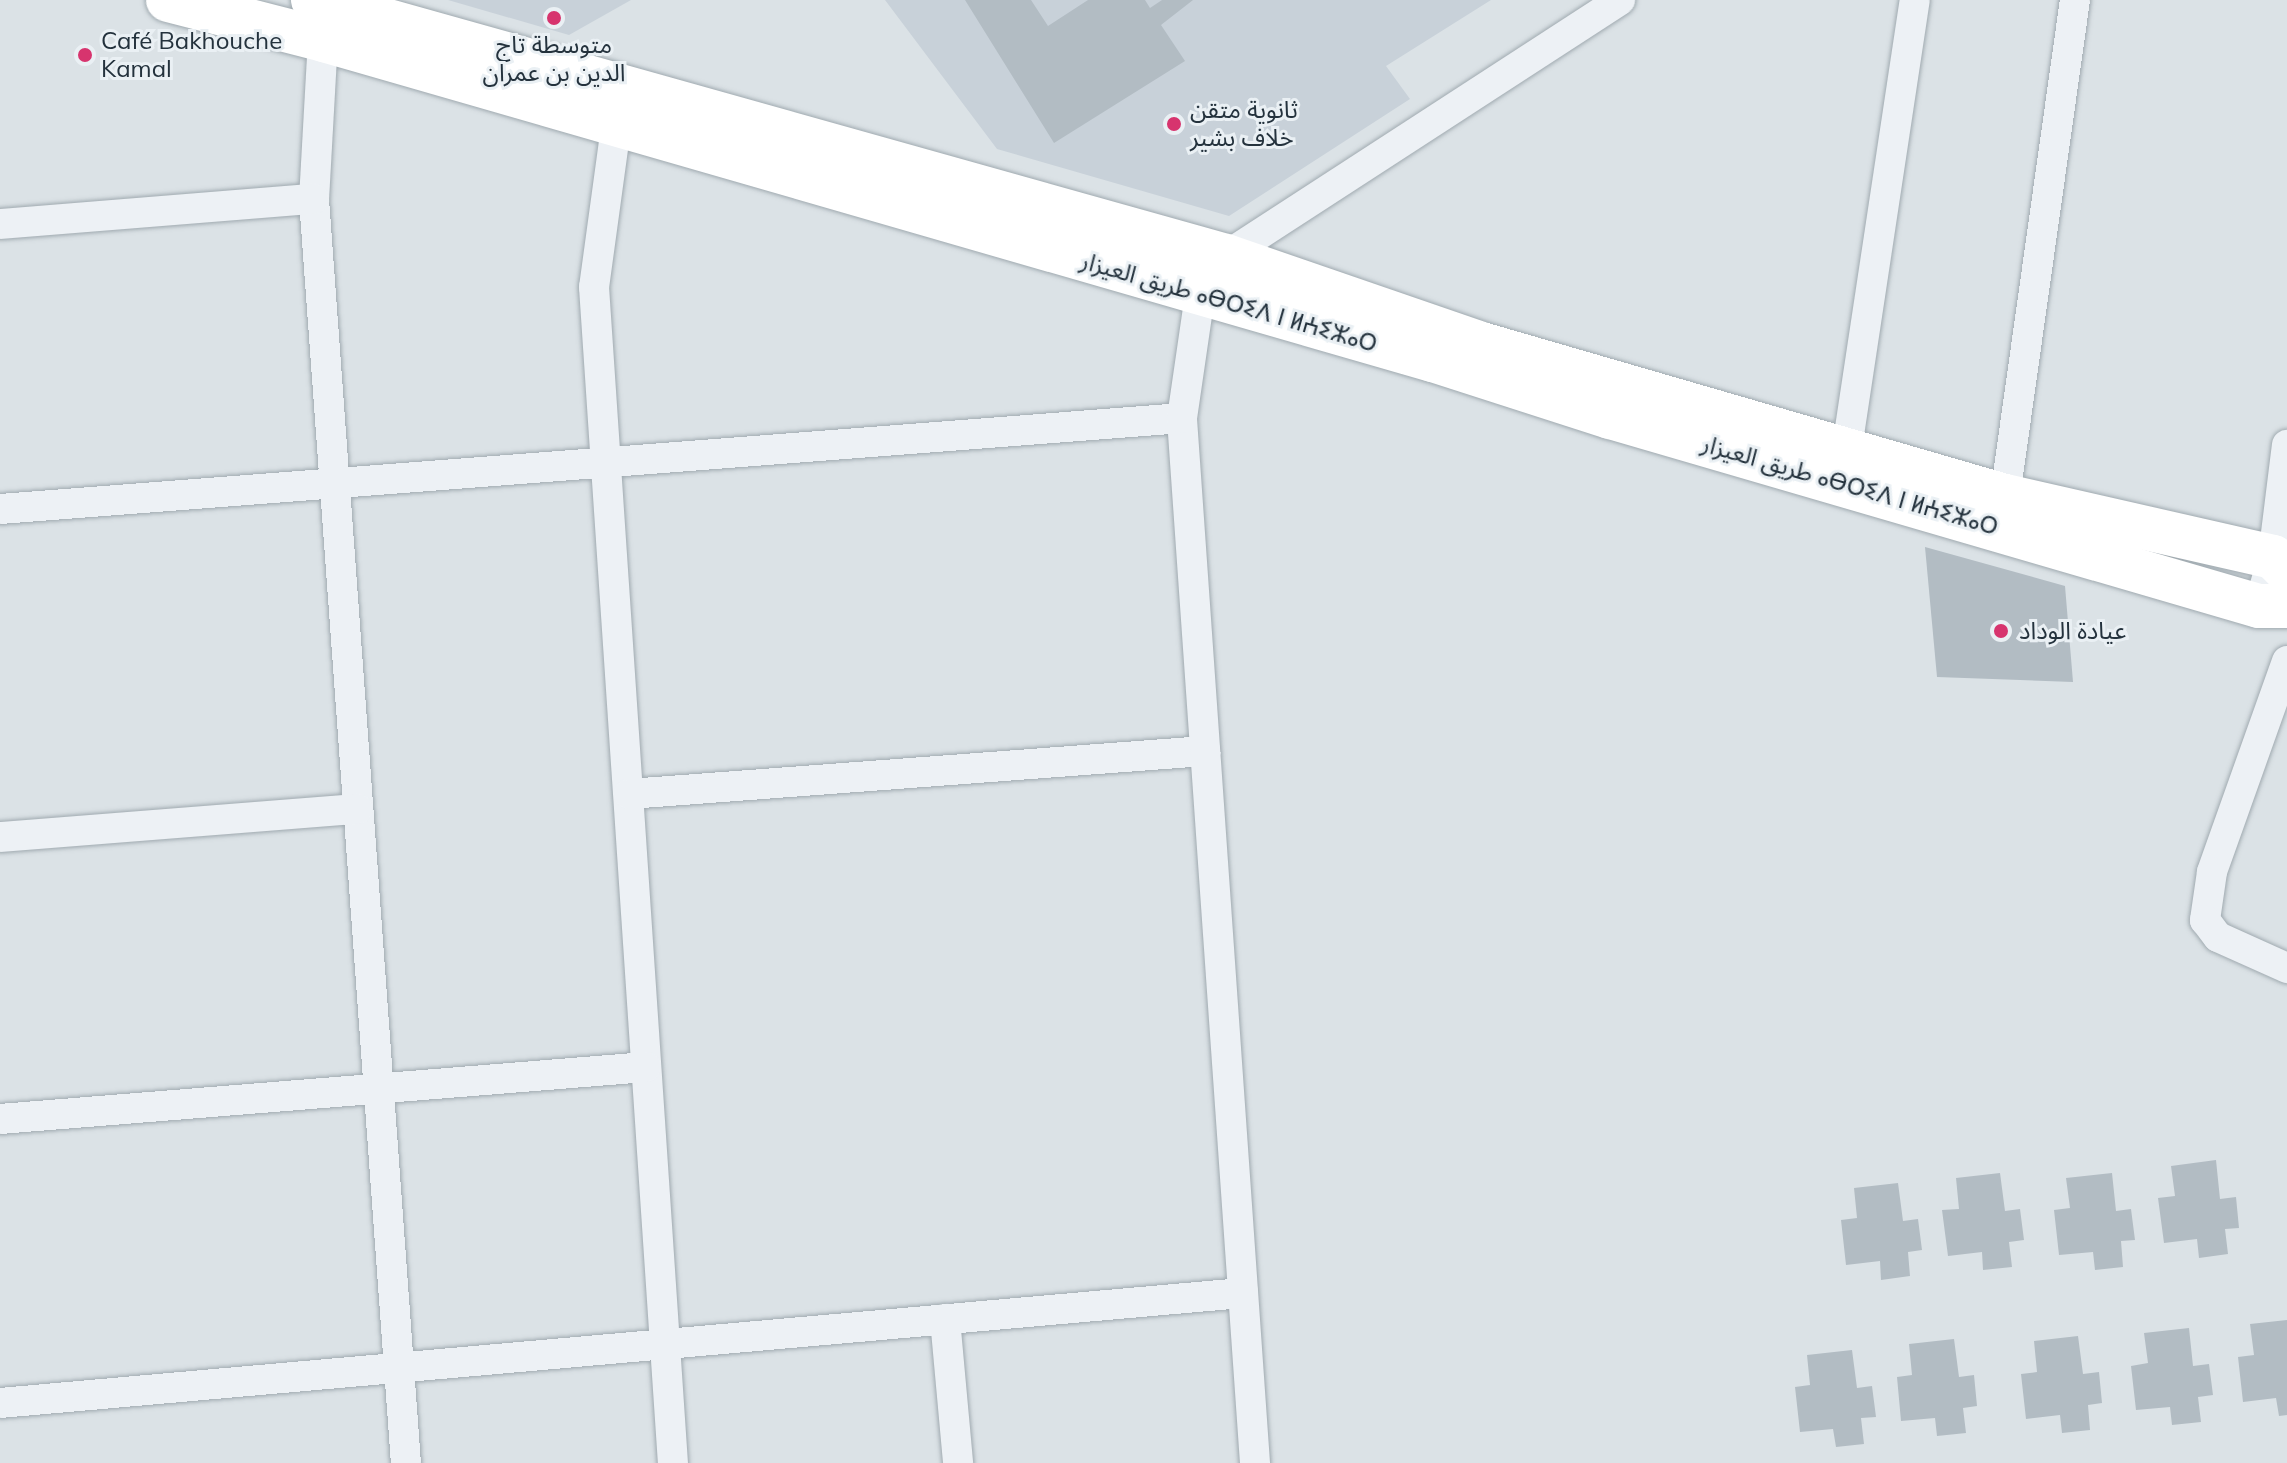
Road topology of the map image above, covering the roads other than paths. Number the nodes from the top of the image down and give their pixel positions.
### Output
1 (168, 0) edge
2 (1620, 0) edge
3 (1915, 0) edge
4 (2075, 0) edge
5 (320, 14) edge
6 (619, 106) junction
7 (314, 199) junction
8 (0, 224) edge
9 (1226, 256) junction
10 (1200, 294) junction
11 (1182, 418) junction
12 (2287, 445) edge
13 (1847, 448) junction
14 (606, 462) junction
15 (334, 483) junction
16 (2005, 496) junction
17 (0, 509) edge
18 (2280, 564) edge
19 (2273, 606) edge
20 (2287, 661) edge
21 (1205, 751) junction
22 (629, 794) junction
23 (358, 809) junction
24 (0, 837) edge
25 (2287, 968) edge
26 (646, 1067) junction
27 (379, 1088) junction
28 (0, 1119) edge
29 (1243, 1293) junction
30 (945, 1319) junction
31 (665, 1344) junction
32 (399, 1368) junction
33 (0, 1403) edge
34 (406, 1463) edge
35 (673, 1463) edge
36 (958, 1463) edge
37 (1255, 1463) edge

1 - 5 main road, طريق العيزار ⴰⴱⵔⵉⴷ ⵏ ⵍⵄⵉⵣⴰⵔ
2 - 9 street
3 - 13 street
4 - 16 street
5 - 6 main road, طريق العيزار ⴰⴱⵔⵉⴷ ⵏ ⵍⵄⵉⵣⴰⵔ
5 - 7 street
6 - 9 main road, طريق العيزار ⴰⴱⵔⵉⴷ ⵏ ⵍⵄⵉⵣⴰⵔ
6 - 10 main road, طريق العيزار ⴰⴱⵔⵉⴷ ⵏ ⵍⵄⵉⵣⴰⵔ
6 - 14 street
7 - 8 street
7 - 15 street
9 - 10 street
9 - 13 main road, طريق العيزار ⴰⴱⵔⵉⴷ ⵏ ⵍⵄⵉⵣⴰⵔ
10 - 11 street
10 - 19 main road, طريق العيزار ⴰⴱⵔⵉⴷ ⵏ ⵍⵄⵉⵣⴰⵔ
11 - 14 street
11 - 21 street
12 - 18 street
13 - 16 main road, طريق العيزار ⴰⴱⵔⵉⴷ ⵏ ⵍⵄⵉⵣⴰⵔ
14 - 15 street
14 - 22 street
15 - 17 street
15 - 23 street
16 - 18 main road, طريق العيزار ⴰⴱⵔⵉⴷ ⵏ ⵍⵄⵉⵣⴰⵔ
18 - 19 street
20 - 25 street
21 - 22 street
21 - 29 street
22 - 26 street
23 - 24 street
23 - 27 street
26 - 27 street
26 - 31 street
27 - 28 street
27 - 32 street
29 - 30 street
29 - 37 street
30 - 31 street
30 - 36 street
31 - 32 street
31 - 35 street
32 - 33 street
32 - 34 street

